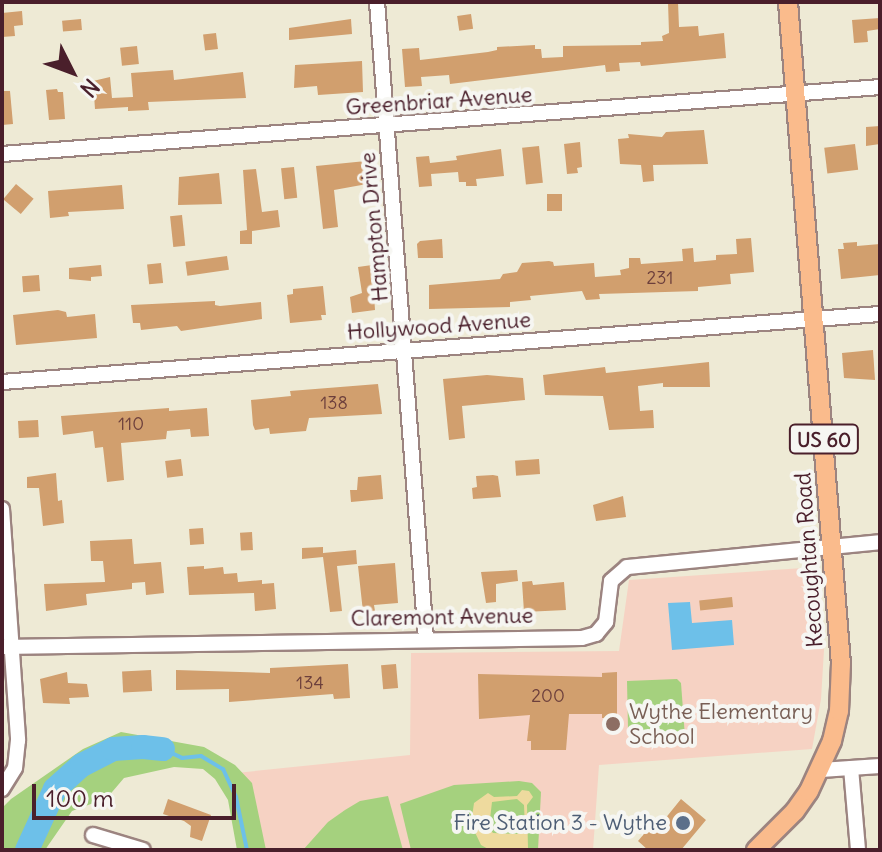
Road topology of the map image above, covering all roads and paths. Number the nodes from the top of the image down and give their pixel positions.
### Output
1 (377, 2) edge
2 (788, 2) edge
3 (880, 87) edge
4 (795, 94) junction
5 (387, 127) junction
6 (2, 154) edge
7 (880, 314) edge
8 (814, 319) junction
9 (406, 351) junction
10 (2, 382) edge
11 (2, 509) edge
12 (880, 542) edge
13 (832, 545) junction
14 (426, 639) junction
15 (8, 646) edge
16 (880, 766) edge
17 (851, 768) junction
18 (821, 770) junction
19 (2, 789) edge
20 (93, 835) dead end
21 (143, 850) edge
22 (756, 850) edge
23 (858, 850) edge

1 - 5 street, Hampton Drive
2 - 4 main road, Kecoughtan Road / US 60
3 - 4 street, Greenbriar Avenue
4 - 5 street, Greenbriar Avenue
4 - 8 main road, Kecoughtan Road / US 60
5 - 6 street, Greenbriar Avenue
5 - 9 street, Hampton Drive
7 - 8 street, Hollywood Avenue
8 - 9 street, Hollywood Avenue
8 - 13 main road, Kecoughtan Road / US 60
9 - 10 street, Hollywood Avenue
9 - 14 street, Hampton Drive
11 - 15 street
12 - 13 street, Claremont Avenue
13 - 14 street, Claremont Avenue
13 - 18 main road, Kecoughtan Road / US 60
14 - 15 street, Claremont Avenue
15 - 19 street
16 - 17 street
17 - 18 street
17 - 23 street
18 - 22 main road, Kecoughtan Road / US 60
20 - 21 street

